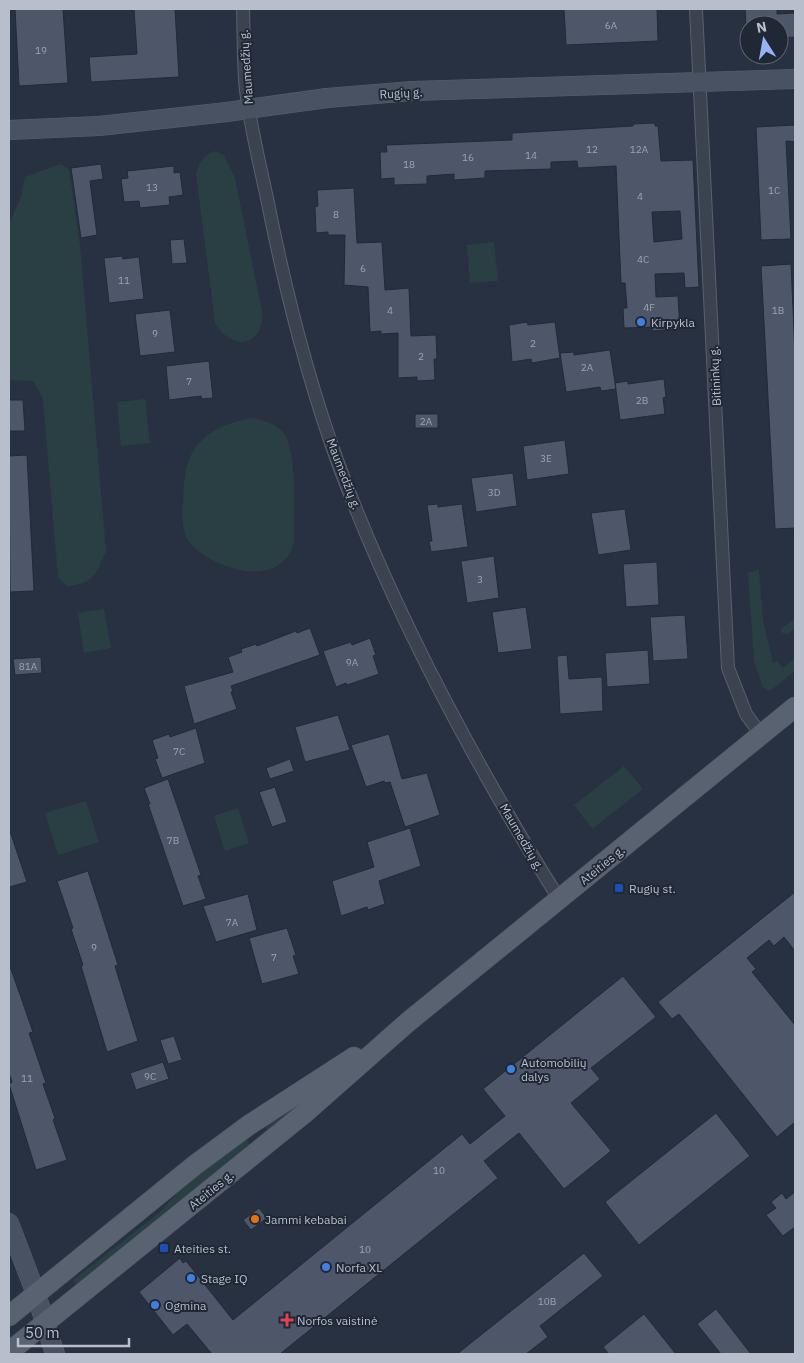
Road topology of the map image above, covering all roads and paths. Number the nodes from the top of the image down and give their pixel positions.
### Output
1 (243, 9) edge
2 (696, 9) edge
3 (795, 79) edge
4 (701, 83) junction
5 (249, 109) junction
6 (9, 130) edge
7 (795, 707) edge
8 (761, 735) junction
9 (559, 899) junction
10 (408, 1022) junction
11 (249, 1125) junction
12 (262, 1149) junction
13 (9, 1223) edge
14 (36, 1294) junction
15 (9, 1316) edge
16 (45, 1323) junction
17 (9, 1352) edge
18 (55, 1354) edge

1 - 5 street, Maumedžių g.
2 - 4 street, Bitininkų g.
3 - 4 street, Rugių g.
4 - 5 street, Rugių g.
4 - 8 street, Bitininkų g.
5 - 6 street, Rugių g.
5 - 9 street, Maumedžių g.
7 - 8 main road, Ateities g.
8 - 9 main road, Ateities g.
9 - 10 main road, Ateities g.
10 - 11 main road, Ateities g.
10 - 12 main road, Ateities g.
11 - 12 main road
11 - 14 main road, Ateities g.
12 - 16 main road, Ateities g.
13 - 14 street
14 - 15 main road, Ateities g.
14 - 16 street
16 - 17 main road, Ateities g.
16 - 18 street

